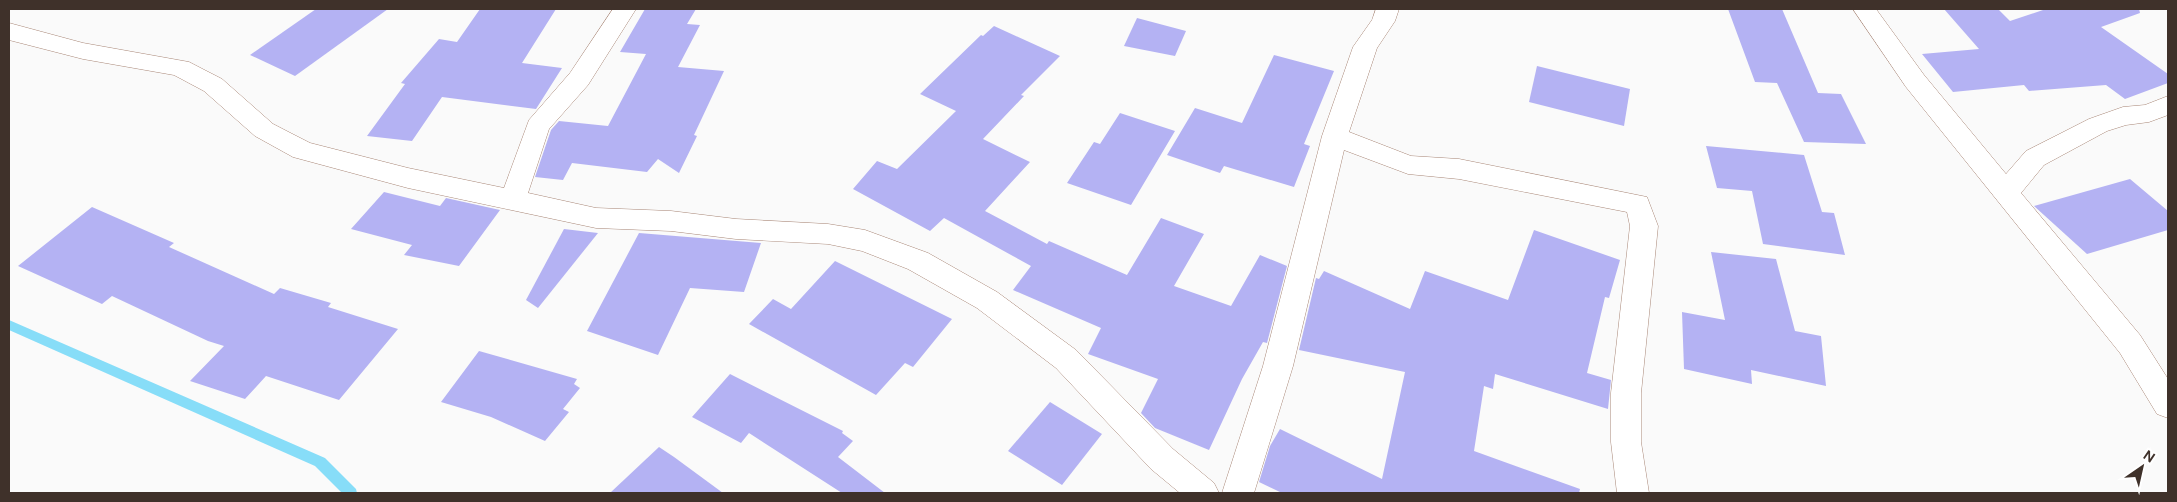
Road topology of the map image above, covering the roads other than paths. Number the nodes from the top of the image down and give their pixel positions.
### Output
1 (624, 9) edge
2 (1387, 9) edge
3 (1864, 9) edge
4 (9, 30) edge
5 (2168, 105) edge
6 (1335, 136) junction
7 (2006, 193) junction
8 (513, 199) junction
9 (2168, 405) edge
10 (1203, 493) edge
11 (1238, 493) edge
12 (1633, 493) edge

1 - 8 street
2 - 6 street
3 - 7 street
4 - 8 street
5 - 7 street
6 - 11 street
6 - 12 street
7 - 9 street
8 - 10 street

